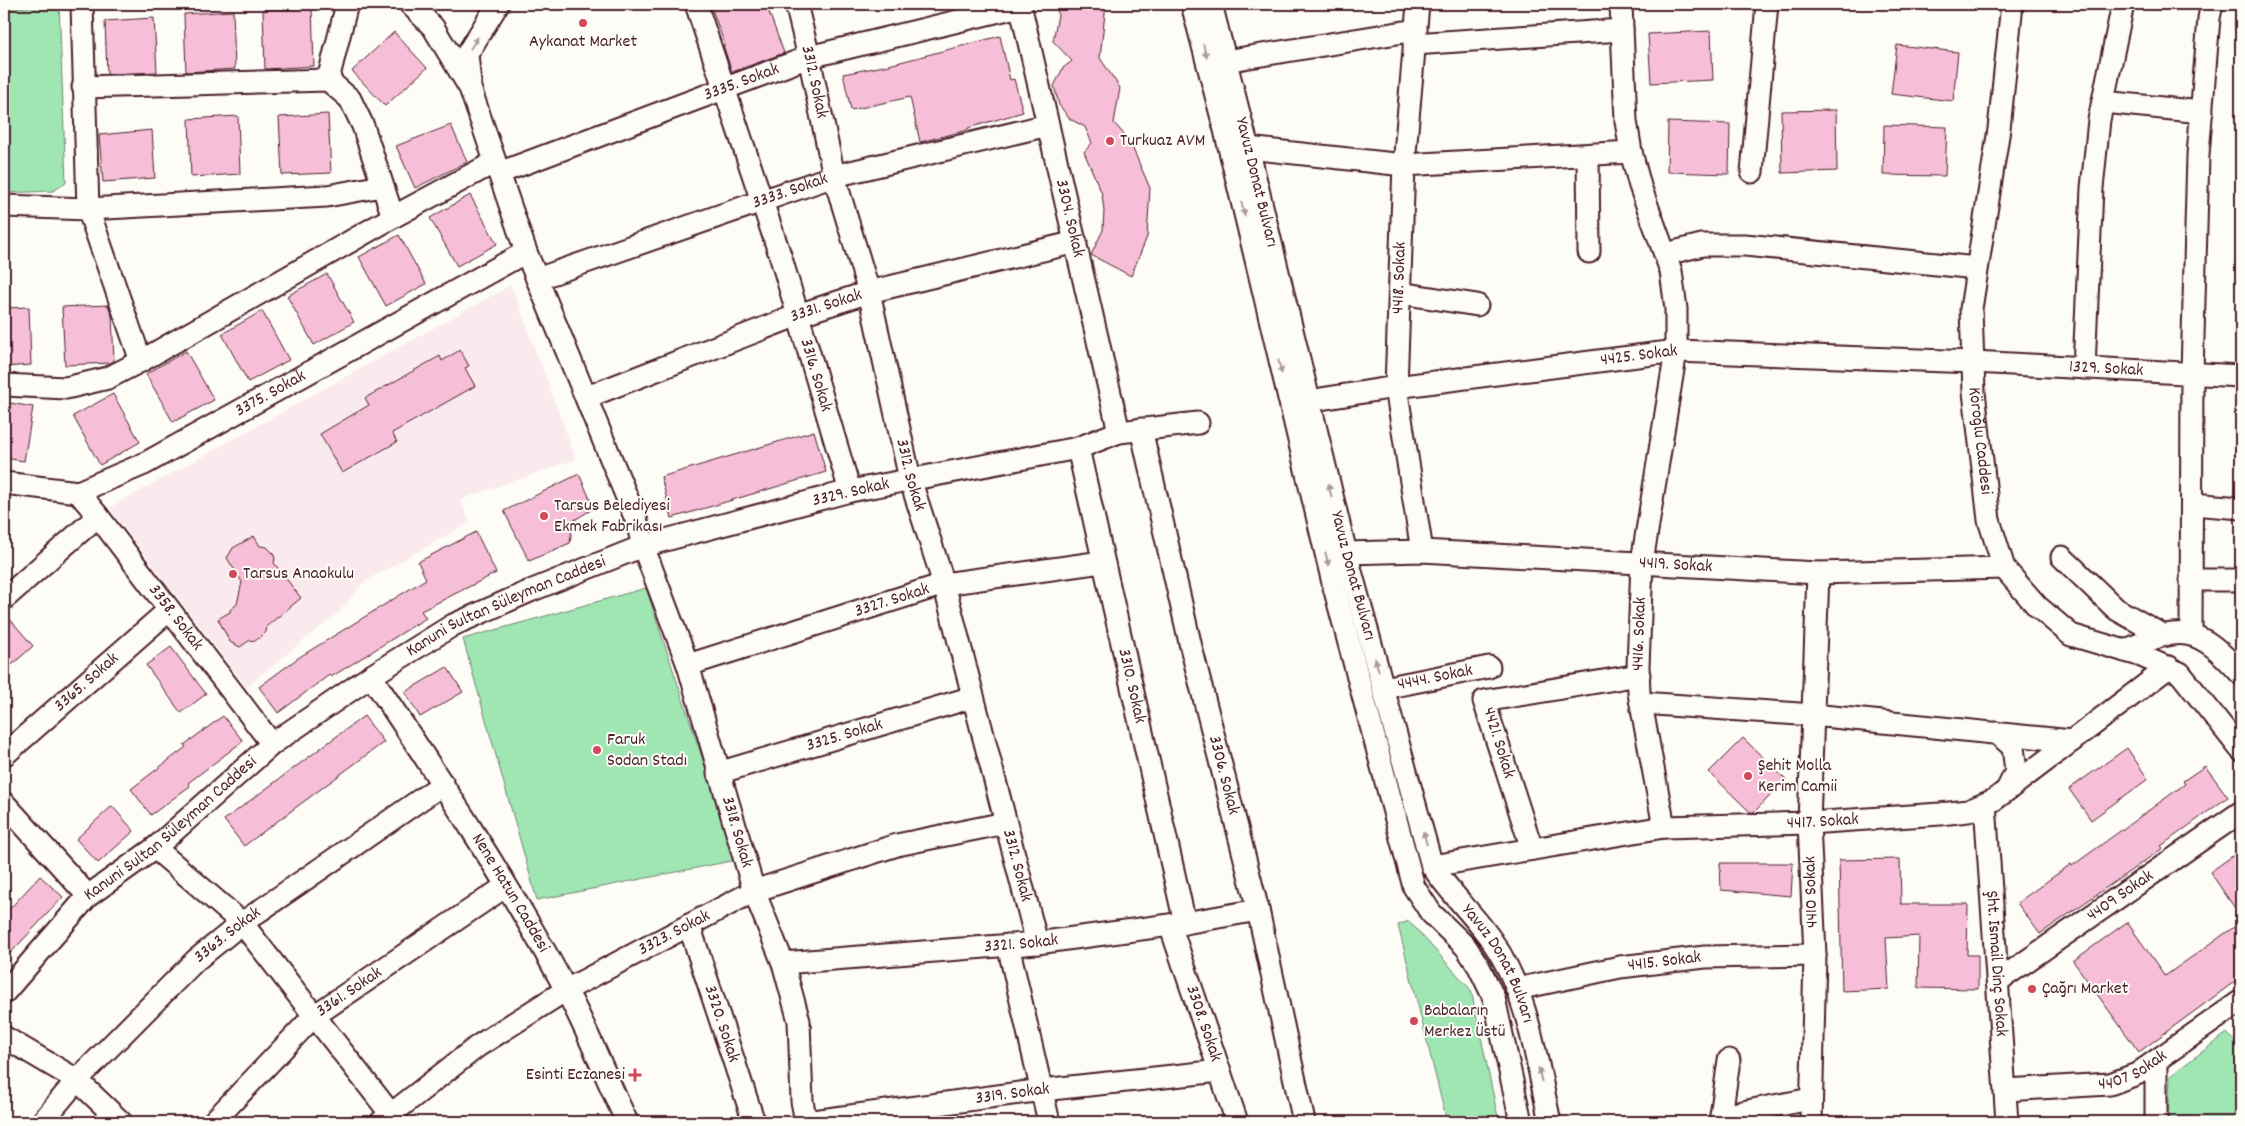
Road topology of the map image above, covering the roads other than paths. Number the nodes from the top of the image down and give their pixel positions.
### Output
1 (82, 4) edge
2 (347, 4) edge
3 (410, 4) edge
4 (435, 4) edge
5 (498, 4) edge
6 (696, 4) edge
7 (796, 4) edge
8 (1192, 4) edge
9 (1211, 4) edge
10 (1418, 4) edge
11 (1621, 4) edge
12 (1768, 4) edge
13 (2012, 4) edge
14 (2123, 4) edge
15 (2212, 4) edge
16 (1020, 5) edge
17 (433, 27) junction
18 (1622, 30) junction
19 (1415, 37) junction
20 (809, 57) junction
21 (1225, 61) junction
22 (328, 80) junction
23 (84, 87) junction
24 (470, 88) junction
25 (726, 88) junction
26 (2103, 102) junction
27 (2202, 112) junction
28 (1048, 125) junction
29 (1248, 148) junction
30 (1631, 152) junction
31 (1588, 155) junction
32 (1404, 165) junction
33 (497, 168) junction
34 (1752, 172) dead end
35 (834, 176) junction
36 (382, 186) junction
37 (762, 200) junction
38 (4, 206) edge
39 (88, 209) junction
40 (392, 217) junction
41 (1076, 242) junction
42 (526, 252) junction
43 (1589, 252) dead end
44 (1666, 254) junction
45 (1977, 268) junction
46 (537, 279) junction
47 (869, 292) junction
48 (1400, 293) junction
49 (1477, 305) dead end
50 (798, 315) junction
51 (1676, 351) junction
52 (142, 361) junction
53 (1973, 362) junction
54 (2084, 368) junction
55 (2192, 373) junction
56 (2241, 376) edge
57 (4, 385) edge
58 (1396, 387) junction
59 (587, 397) junction
60 (1308, 401) junction
61 (1198, 422) dead end
62 (1141, 429) junction
63 (1119, 432) junction
64 (1078, 448) junction
65 (910, 479) junction
66 (4, 483) edge
67 (850, 491) junction
68 (78, 492) junction
69 (2192, 504) junction
70 (2241, 508) edge
71 (98, 516) junction
72 (643, 546) junction
73 (1422, 551) junction
74 (1346, 553) junction
75 (2062, 557) dead end
76 (1102, 562) junction
77 (1642, 562) junction
78 (2004, 568) junction
79 (1818, 573) junction
80 (2191, 580) junction
81 (2241, 580) edge
82 (944, 584) junction
83 (4, 599) edge
84 (169, 610) junction
85 (2191, 633) junction
86 (2162, 635) junction
87 (2125, 651) junction
88 (688, 665) junction
89 (1488, 667) dead end
90 (2170, 667) junction
91 (2241, 674) edge
92 (1639, 675) junction
93 (371, 676) junction
94 (1384, 688) junction
95 (973, 697) junction
96 (1640, 703) junction
97 (1813, 716) junction
98 (1997, 734) junction
99 (2072, 741) junction
100 (272, 744) junction
101 (2241, 750) edge
102 (4, 755) edge
103 (718, 773) junction
104 (443, 784) junction
105 (2007, 790) junction
106 (4, 803) edge
107 (1985, 804) junction
108 (2241, 812) edge
109 (1005, 823) junction
110 (1809, 823) junction
111 (1664, 828) junction
112 (155, 848) junction
113 (1532, 849) junction
114 (1432, 866) junction
115 (506, 886) junction
116 (754, 890) junction
117 (88, 896) junction
118 (1258, 910) junction
119 (242, 923) junction
120 (1177, 924) junction
121 (689, 925) junction
122 (1037, 943) junction
123 (1008, 945) junction
124 (1815, 955) junction
125 (783, 963) junction
126 (1998, 981) junction
127 (1517, 989) junction
128 (566, 990) junction
129 (4, 993) edge
130 (2238, 1009) edge
131 (314, 1016) junction
132 (4, 1037) edge
133 (1729, 1060) dead end
134 (2156, 1061) junction
135 (1220, 1071) junction
136 (77, 1080) junction
137 (1042, 1090) junction
138 (2006, 1090) junction
139 (1811, 1099) junction
140 (389, 1119) edge
141 (1721, 1119) edge
142 (42, 1122) edge
143 (121, 1122) edge
144 (213, 1122) edge
145 (626, 1122) edge
146 (754, 1122) edge
147 (806, 1122) edge
148 (1049, 1122) edge
149 (1237, 1122) edge
150 (1304, 1122) edge
151 (1521, 1122) edge
152 (1550, 1122) edge
153 (1811, 1122) edge
154 (2007, 1122) edge
155 (2156, 1122) edge

1 - 23 street
2 - 22 street
3 - 17 street
4 - 17 street
24 -> 5 street
6 - 25 street, 3316. Sokak
7 - 20 street, 3312. Sokak
8 -> 151 street, Yavuz Donat Bulvarı
9 - 21 street, Yavuz Donat Bulvarı
10 - 19 street, 4418. Sokak
11 - 18 street, 4416. Sokak
12 - 34 street
13 - 45 street, Köroğlu Caddesi
14 - 26 street
15 - 27 street
16 - 20 street, 3335. Sokak
16 - 28 street, 3304. Sokak
17 - 24 street
18 - 19 street
18 - 30 street, 4416. Sokak
19 - 21 street
19 - 32 street, 4418. Sokak
20 - 25 street, 3335. Sokak
20 - 35 street, 3312. Sokak
21 - 29 street, Yavuz Donat Bulvarı
22 - 23 street
22 - 36 street
23 - 39 street
24 - 33 street
25 - 33 street, 3335. Sokak
25 - 37 street, 3316. Sokak
26 - 27 street
26 - 54 street
27 - 55 street
28 - 35 street, 3333. Sokak
28 - 41 street, 3304. Sokak
29 - 32 street
29 - 60 street, Yavuz Donat Bulvarı
30 - 31 street
30 - 44 street, 4416. Sokak
31 - 32 street
31 - 43 street
32 - 48 street, 4418. Sokak
33 - 40 street, 3335. Sokak
33 - 42 street
35 - 37 street, 3333. Sokak
35 - 47 street, 3312. Sokak
36 - 39 street
36 - 40 street
37 - 46 street, 3333. Sokak
37 - 50 street, 3316. Sokak
38 - 39 street
39 - 52 street
40 - 52 street, 3335. Sokak
41 - 47 street, 3331. Sokak
41 - 63 street, 3304. Sokak
42 - 46 street
42 - 68 street, 3375. Sokak
44 - 45 street
44 - 51 street, 4416. Sokak
45 - 53 street, Köroğlu Caddesi
46 - 59 street
47 - 50 street, 3331. Sokak
47 - 65 street, 3312. Sokak
48 - 49 street
48 - 58 street, 4418. Sokak
50 - 59 street, 3331. Sokak
50 - 67 street, 3316. Sokak
51 - 53 street, 4425. Sokak
51 - 58 street, 4425. Sokak
51 - 77 street, 4416. Sokak
52 - 57 street, 3335. Sokak
53 - 54 street, 1329. Sokak
53 - 78 street, Köroğlu Caddesi
54 - 55 street, 1329. Sokak
55 - 56 street, 1329. Sokak
55 - 69 street
58 - 60 street, 4425. Sokak
58 - 73 street, 4418. Sokak
59 - 72 street
74 -> 60 street, Yavuz Donat Bulvarı
61 - 62 street, 3329. Sokak
62 - 63 street, 3329. Sokak
62 - 118 street, 3306. Sokak
63 - 64 street, 3329. Sokak
64 - 65 street, 3329. Sokak
64 - 76 street, 3310. Sokak
65 - 67 street, 3329. Sokak
65 - 82 street, 3312. Sokak
66 - 68 street, 3375. Sokak
67 - 72 street, 3329. Sokak
68 - 71 street, 3358. Sokak
69 - 70 street
69 - 80 street
71 - 83 street
71 - 84 street, 3358. Sokak
72 - 88 street, 3318. Sokak
72 - 93 street, Kanuni Sultan Süleyman Caddesi
73 - 74 street, 4419. Sokak
73 - 77 street, 4419. Sokak
94 -> 74 street, Yavuz Donat Bulvarı
75 - 86 street
76 - 82 street, 3327. Sokak
76 - 120 street, 3310. Sokak
77 - 79 street, 4419. Sokak
77 - 92 street, 4416. Sokak
78 - 79 street, 4419. Sokak
78 - 87 street, Köroğlu Caddesi
79 - 97 street, 4410 Sokak
80 - 81 street
80 - 85 street
82 - 88 street, 3327. Sokak
82 - 95 street, 3312. Sokak
84 - 100 street, 3358. Sokak
84 - 102 street, 3365. Sokak
85 - 86 street
85 - 91 street
86 - 87 street
87 - 90 street, Köroğlu Caddesi
88 - 103 street, 3318. Sokak
89 - 94 street, 4444. Sokak
90 - 99 street, 4417. Sokak
90 - 101 street, Köroğlu Caddesi
92 - 96 street, 4416. Sokak
92 - 113 street, 4421. Sokak
93 - 100 street, Kanuni Sultan Süleyman Caddesi
93 - 104 street, Nene Hatun Caddesi
114 -> 94 street, Yavuz Donat Bulvarı
95 - 103 street, 3325. Sokak
95 - 109 street, 3312. Sokak
96 - 97 street
96 - 111 street, 4416. Sokak
97 - 98 street
97 - 110 street, 4410 Sokak
98 - 99 street
98 - 105 street
99 - 105 street, 4417. Sokak
100 - 112 street, Kanuni Sultan Süleyman Caddesi
103 - 116 street, 3318. Sokak
104 - 115 street, Nene Hatun Caddesi
104 - 119 street, 3363. Sokak
105 - 107 street, 4417. Sokak
106 - 117 street
107 - 110 street, 4417. Sokak
107 - 126 street, Şht. İsmail Dinç Sokak
108 - 126 street, 4409 Sokak
109 - 116 street, 3323. Sokak
109 - 122 street, 3312. Sokak
110 - 111 street, 4417. Sokak
110 - 124 street, 4410 Sokak
111 - 113 street, 4417. Sokak
112 - 117 street, Kanuni Sultan Süleyman Caddesi
112 - 119 street
113 - 114 street, 4417. Sokak
114 - 127 street, Yavuz Donat Bulvarı
115 - 128 street, Nene Hatun Caddesi
115 - 131 street, 3361. Sokak
116 - 121 street, 3323. Sokak
116 - 125 street, 3318. Sokak
117 - 129 street, Kanuni Sultan Süleyman Caddesi
118 - 120 street, 3321. Sokak
118 - 150 street, 3306. Sokak
119 - 131 street
119 - 136 street, 3363. Sokak
120 - 122 street, 3321. Sokak
120 - 135 street, 3308. Sokak
121 - 128 street, 3323. Sokak
121 - 146 street, 3320. Sokak
122 - 123 street, 3321. Sokak
123 - 125 street, 3321. Sokak
123 - 137 street
124 - 127 street, 4415. Sokak
124 - 139 street, 4410 Sokak
125 - 147 street, 3318. Sokak
126 - 138 street, Şht. İsmail Dinç Sokak
152 -> 127 street, Yavuz Donat Bulvarı
128 - 140 street, 3323. Sokak
128 - 145 street, Nene Hatun Caddesi
130 - 134 street, 4407 Sokak
131 - 140 street
131 - 144 street, 3361. Sokak
132 - 136 street
133 - 141 street
134 - 138 street, 4407 Sokak
134 - 155 street
135 - 137 street, 3319. Sokak
135 - 149 street, 3308. Sokak
136 - 142 street, 3363. Sokak
136 - 143 street
137 - 147 street, 3319. Sokak
137 - 148 street
138 - 154 street, Şht. İsmail Dinç Sokak
139 - 141 street
139 - 153 street, 4410 Sokak

